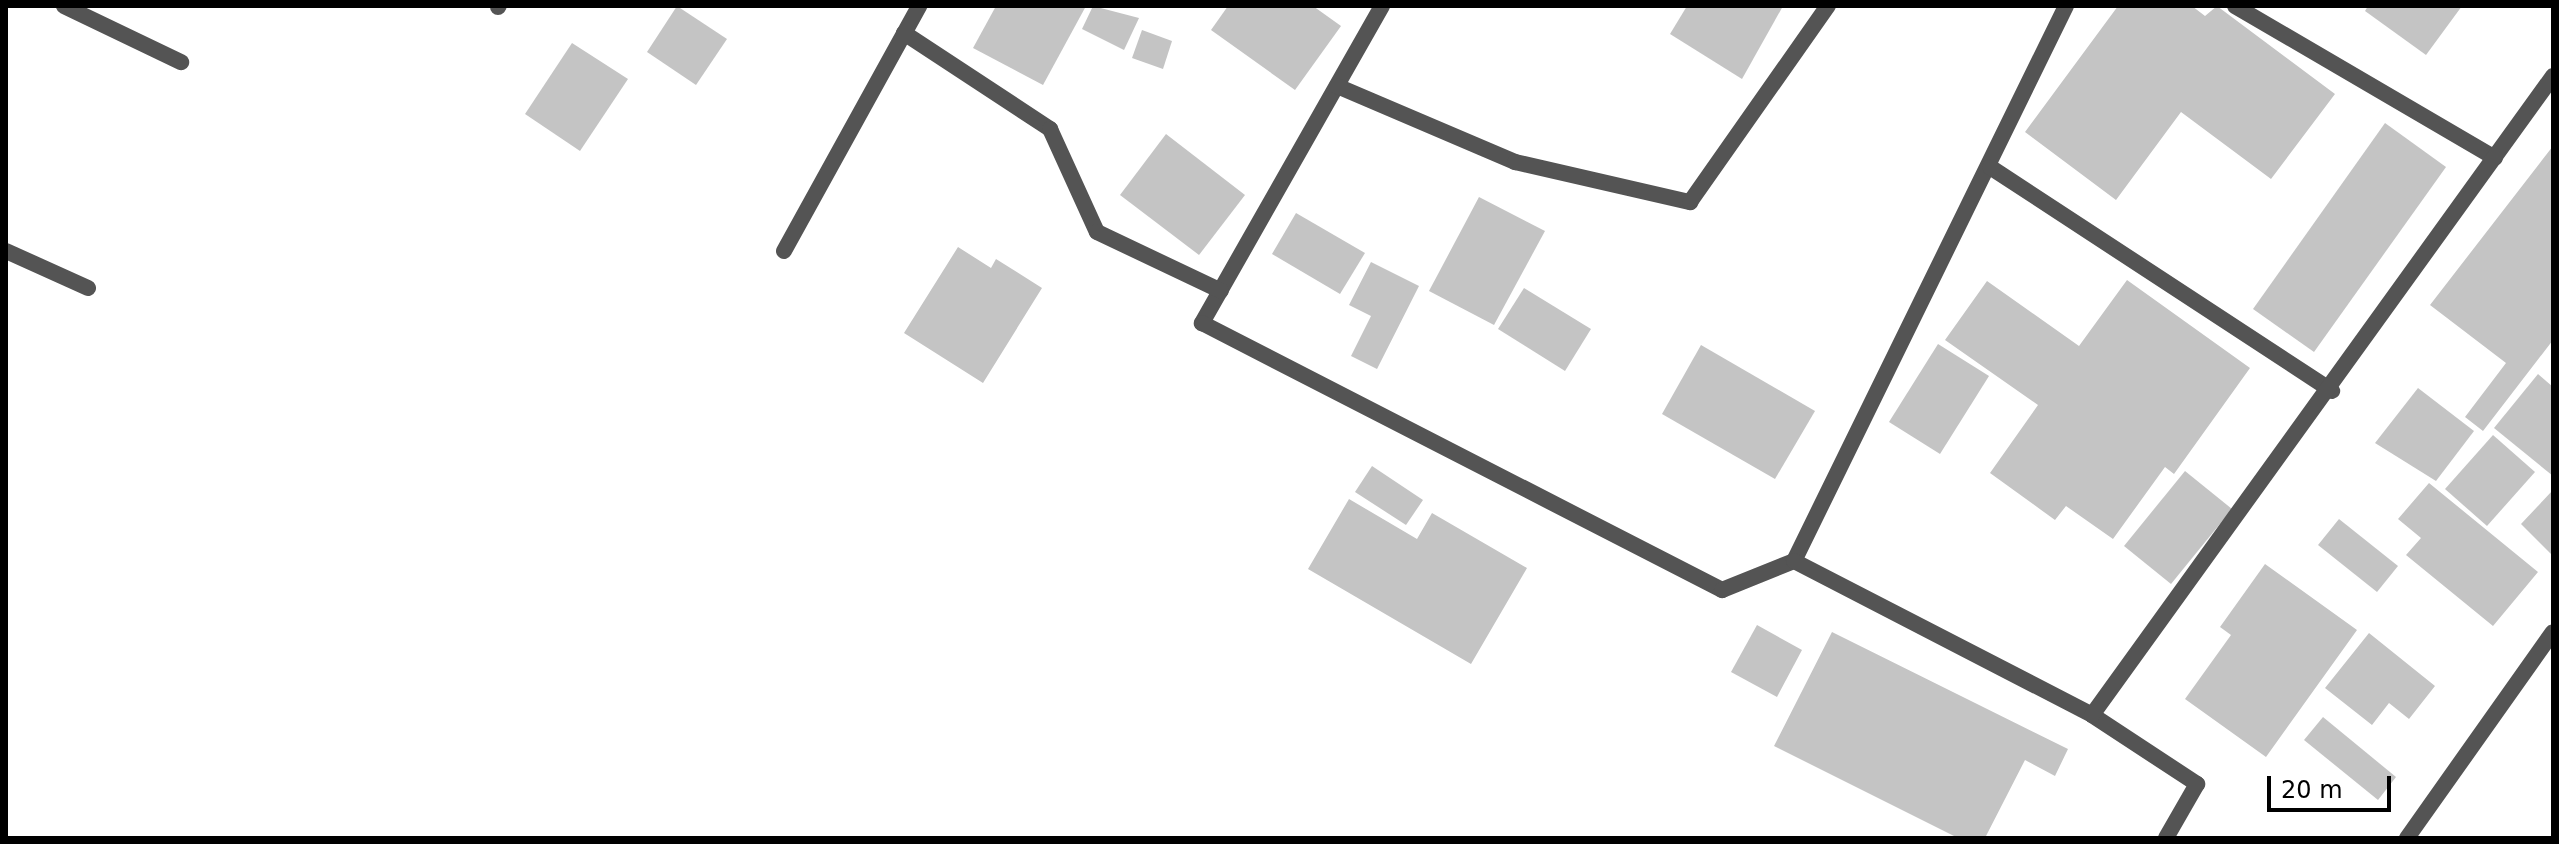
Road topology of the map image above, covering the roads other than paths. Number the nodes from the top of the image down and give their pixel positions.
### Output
1 (64, 6) edge
2 (919, 6) edge
3 (1382, 6) edge
4 (1828, 6) edge
5 (2066, 6) edge
6 (2235, 6) edge
7 (904, 33) junction
8 (181, 62) dead end
9 (2553, 76) edge
10 (1337, 86) junction
11 (2495, 158) junction
12 (1990, 167) junction
13 (6, 251) edge
14 (784, 251) dead end
15 (88, 288) dead end
16 (1221, 291) junction
17 (2332, 391) junction
18 (1794, 561) junction
19 (2553, 632) edge
20 (2092, 715) junction
21 (2166, 838) edge
22 (2407, 838) edge

1 - 8 street
2 - 7 street
3 - 10 street
4 - 10 street
5 - 12 street
6 - 11 street
7 - 14 street
7 - 16 street
9 - 11 street
10 - 16 street
11 - 17 street
12 - 17 street
12 - 18 street
13 - 15 street
16 - 18 street
17 - 20 street
18 - 20 street
19 - 22 street
20 - 21 street

